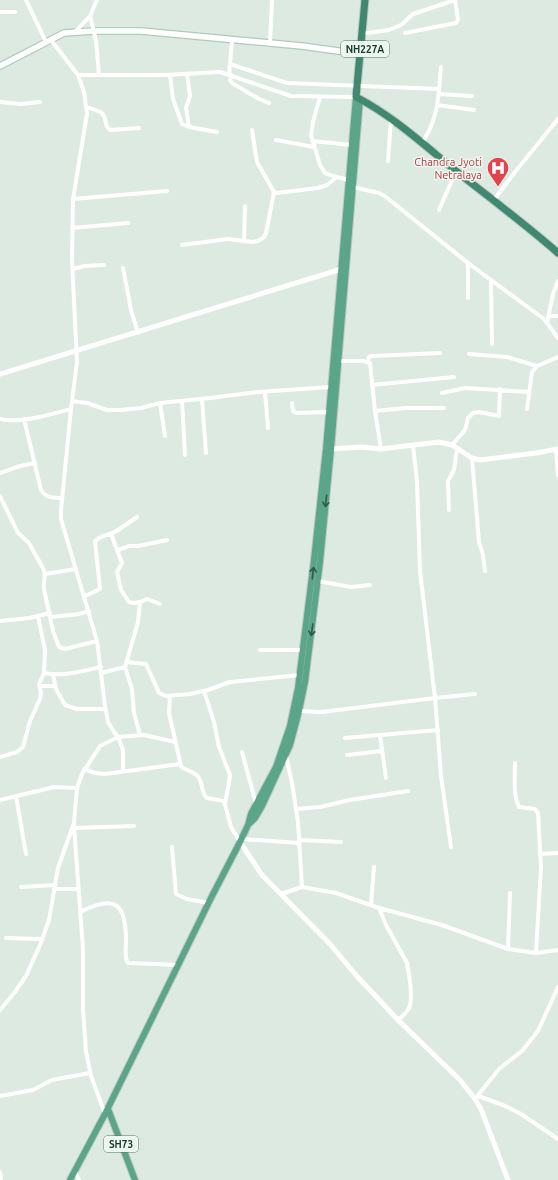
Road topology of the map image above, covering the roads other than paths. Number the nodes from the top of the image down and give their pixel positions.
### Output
1 (26, 0) edge
2 (97, 0) edge
3 (272, 0) edge
4 (365, 0) edge
5 (370, 0) edge
6 (455, 0) edge
7 (0, 12) edge
8 (15, 12) dead end
9 (90, 16) junction
10 (94, 31) junction
11 (74, 32) junction
12 (367, 33) junction
13 (405, 33) dead end
14 (232, 40) junction
15 (48, 41) junction
16 (270, 44) junction
17 (360, 54) junction
18 (230, 64) junction
19 (0, 66) edge
20 (441, 67) dead end
21 (187, 74) junction
22 (78, 75) junction
23 (99, 75) junction
24 (170, 75) junction
25 (230, 75) junction
26 (359, 85) junction
27 (439, 89) junction
28 (439, 94) junction
29 (472, 96) dead end
30 (320, 97) junction
31 (358, 98) junction
32 (0, 102) edge
33 (40, 102) dead end
34 (270, 103) dead end
35 (436, 105) junction
36 (86, 107) junction
37 (474, 110) dead end
38 (391, 119) junction
39 (558, 119) edge
40 (190, 127) junction
41 (139, 128) dead end
42 (252, 130) dead end
43 (217, 132) dead end
44 (276, 140) dead end
45 (312, 141) junction
46 (422, 144) junction
47 (352, 145) junction
48 (314, 147) junction
49 (388, 161) dead end
50 (456, 171) junction
51 (337, 177) junction
52 (349, 180) junction
53 (353, 187) junction
54 (167, 192) dead end
55 (274, 192) junction
56 (73, 199) junction
57 (493, 201) junction
58 (245, 206) dead end
59 (439, 210) dead end
60 (128, 223) dead end
61 (72, 228) junction
62 (244, 241) junction
63 (182, 245) dead end
64 (558, 253) edge
65 (468, 263) junction
66 (104, 265) dead end
67 (123, 268) dead end
68 (343, 268) junction
69 (73, 269) junction
70 (491, 281) junction
71 (558, 281) edge
72 (468, 298) dead end
73 (549, 316) junction
74 (558, 316) edge
75 (547, 323) junction
76 (138, 333) junction
77 (558, 338) edge
78 (492, 344) dead end
79 (77, 351) junction
80 (440, 353) dead end
81 (469, 354) dead end
82 (558, 357) edge
83 (338, 361) junction
84 (368, 361) junction
85 (537, 366) junction
86 (0, 374) edge
87 (454, 377) dead end
88 (372, 384) junction
89 (331, 387) junction
90 (500, 390) junction
91 (265, 392) junction
92 (529, 392) junction
93 (442, 393) dead end
94 (202, 399) junction
95 (182, 401) junction
96 (72, 402) junction
97 (160, 403) junction
98 (292, 403) dead end
99 (71, 408) junction
100 (444, 408) dead end
101 (527, 410) dead end
102 (375, 411) junction
103 (329, 412) junction
104 (0, 419) edge
105 (24, 419) junction
106 (268, 428) dead end
107 (165, 436) dead end
108 (414, 445) junction
109 (455, 447) junction
110 (328, 449) junction
111 (382, 449) junction
112 (557, 449) edge
113 (206, 453) dead end
114 (185, 455) dead end
115 (472, 458) junction
116 (34, 463) junction
117 (0, 473) edge
118 (558, 475) edge
119 (0, 496) edge
120 (62, 498) junction
121 (449, 510) dead end
122 (137, 516) dead end
123 (111, 534) junction
124 (167, 540) dead end
125 (118, 550) junction
126 (76, 569) junction
127 (485, 571) dead end
128 (45, 574) junction
129 (318, 581) junction
130 (370, 585) dead end
131 (84, 596) junction
132 (140, 602) junction
133 (160, 604) dead end
134 (89, 611) junction
135 (50, 615) junction
136 (38, 616) junction
137 (0, 621) edge
138 (97, 641) junction
139 (260, 650) dead end
140 (303, 650) junction
141 (126, 662) junction
142 (125, 667) junction
143 (101, 668) junction
144 (44, 673) junction
145 (102, 673) junction
146 (53, 675) junction
147 (300, 675) junction
148 (40, 686) junction
149 (55, 686) junction
150 (204, 691) junction
151 (475, 694) dead end
152 (170, 696) junction
153 (436, 698) junction
154 (105, 710) junction
155 (299, 712) junction
156 (438, 730) junction
157 (380, 734) junction
158 (140, 735) junction
159 (118, 738) junction
160 (345, 738) dead end
161 (175, 742) junction
162 (382, 751) junction
163 (242, 752) dead end
164 (286, 755) junction
165 (347, 755) dead end
166 (0, 757) edge
167 (515, 763) dead end
168 (180, 764) junction
169 (84, 769) junction
170 (122, 771) junction
171 (386, 778) dead end
172 (77, 788) junction
173 (408, 791) dead end
174 (16, 796) junction
175 (0, 800) edge
176 (226, 803) junction
177 (256, 804) junction
178 (296, 809) junction
179 (248, 825) junction
180 (74, 826) junction
181 (134, 826) dead end
182 (241, 841) junction
183 (299, 842) junction
184 (341, 842) dead end
185 (172, 847) dead end
186 (450, 847) dead end
187 (558, 852) edge
188 (26, 854) dead end
189 (540, 854) junction
190 (374, 867) dead end
191 (21, 887) dead end
192 (55, 887) junction
193 (302, 887) junction
194 (78, 889) junction
195 (510, 893) dead end
196 (281, 894) junction
197 (208, 903) junction
198 (371, 905) junction
199 (379, 908) junction
200 (80, 912) junction
201 (6, 938) dead end
202 (43, 939) junction
203 (508, 949) junction
204 (558, 950) edge
205 (536, 953) junction
206 (178, 965) junction
207 (558, 987) edge
208 (0, 1010) edge
209 (398, 1020) junction
210 (90, 1073) junction
211 (0, 1096) edge
212 (476, 1098) junction
213 (106, 1112) junction
214 (558, 1139) edge
215 (75, 1171) junction
216 (0, 1172) edge
217 (2, 1180) edge
218 (70, 1180) edge
219 (79, 1180) edge
220 (135, 1180) edge
221 (508, 1180) edge

1 - 15 street
2 - 9 street
3 - 16 street
4 - 17 highway, NH227A
5 - 12 highway, NH227A
6 - 12 street
6 - 13 street
7 - 8 street
9 - 10 street
9 - 11 street
10 - 11 main road
10 - 14 main road
10 - 23 street
11 - 15 main road
12 - 26 highway, NH227A
14 - 16 main road
14 - 18 street
15 - 19 main road
15 - 22 street
16 - 17 main road
17 - 26 highway, NH227A
18 - 25 street
18 - 26 street
20 - 27 street
21 - 24 street
21 - 25 street
21 - 40 street
22 - 23 street
22 - 36 street
23 - 24 street
24 - 40 street
25 - 30 street
25 - 34 street
26 - 27 street
26 - 31 highway, NH227A
27 - 28 street
28 - 29 street
28 - 35 street
30 - 31 street
30 - 45 street
31 - 38 highway
31 - 47 main road
31 - 53 main road
32 - 33 street
35 - 37 street
35 - 46 street
36 - 41 street
36 - 56 street
38 - 46 highway
38 - 49 street
39 - 57 street
40 - 43 street
42 - 55 street
44 - 48 street
45 - 47 street
45 - 48 street
46 - 50 highway
47 - 52 main road
48 - 51 street
50 - 57 highway
50 - 59 street
51 - 52 street
51 - 55 street
52 - 68 main road
53 - 65 street
53 - 68 main road
54 - 56 street
55 - 62 street
56 - 61 street
57 - 64 highway
58 - 62 street
60 - 61 street
61 - 69 street
62 - 63 street
65 - 70 street
65 - 72 street
66 - 69 street
67 - 76 street
68 - 76 street
68 - 83 main road
68 - 89 main road
69 - 79 street
70 - 75 street
70 - 78 street
71 - 73 street
73 - 74 street
73 - 75 street
75 - 77 street
76 - 79 street
79 - 86 street
79 - 96 street
80 - 84 street
81 - 85 street
82 - 85 street
83 - 84 street
83 - 110 main road
84 - 88 street
85 - 92 street
87 - 88 street
88 - 102 street
89 - 91 street
89 - 103 main road
90 - 92 street
90 - 93 street
90 - 109 street
91 - 94 street
91 - 106 street
92 - 101 street
94 - 95 street
94 - 113 street
95 - 97 street
95 - 114 street
96 - 97 street
96 - 99 street
97 - 107 street
98 - 103 street
99 - 105 street
99 - 120 street
100 - 102 street
102 - 111 street
103 - 110 main road
104 - 105 street
105 - 116 street
108 - 109 street
108 - 111 street
108 - 153 street
109 - 115 street
109 - 121 street
110 - 111 street
110 -> 129 main road
140 -> 110 main road
112 - 115 street
112 - 118 street
115 - 127 street
116 - 117 street
116 - 120 street
119 - 128 street
120 - 126 street
122 - 123 street
123 - 125 street
123 - 131 street
124 - 125 street
125 - 132 street
126 - 128 street
126 - 131 street
128 - 135 street
129 - 130 street
129 -> 155 main road
131 - 134 street
132 - 133 street
132 - 141 street
134 - 135 street
134 - 138 street
135 - 136 street
135 - 138 street
136 - 137 street
136 - 144 street
138 - 143 street
139 - 140 street
140 - 147 main road
141 - 142 street
141 - 152 street
142 - 145 street
142 - 158 street
143 - 145 street
143 - 146 street
144 - 146 street
144 - 148 street
145 - 154 street
146 - 149 street
147 - 150 street
147 - 177 main road
148 - 149 street
148 - 166 street
149 - 154 street
150 - 152 street
150 - 176 street
151 - 153 street
152 - 161 street
153 - 155 street
153 - 156 street
154 - 159 street
155 - 164 main road
156 - 157 street
156 - 186 street
157 - 160 street
157 - 162 street
158 - 159 street
158 - 161 street
159 - 169 street
159 - 170 street
161 - 168 street
162 - 165 street
162 - 171 street
163 - 177 street
164 - 178 street
164 - 179 main road
167 - 189 street
168 - 170 street
168 - 176 street
169 - 170 street
169 - 172 street
172 - 174 street
172 - 180 street
173 - 178 street
174 - 175 street
174 - 188 street
176 - 182 street
177 - 179 main road
178 - 183 street
179 - 182 main road
180 - 181 street
180 - 192 street
180 - 194 street
182 - 183 street
182 - 196 street
182 - 197 main road
183 - 184 street
183 - 193 street
185 - 197 street
187 - 189 street
189 - 205 street
190 - 198 street
191 - 192 street
192 - 194 street
192 - 202 street
193 - 196 street
193 - 198 street
194 - 200 street
195 - 203 street
196 - 209 street
197 - 206 main road
198 - 199 street
199 - 203 street
199 - 209 street
200 - 206 street
200 - 210 street
201 - 202 street
202 - 208 street
203 - 205 street
204 - 205 street
206 - 213 main road
207 - 212 street
209 - 212 street
210 - 211 street
210 - 213 street
212 - 214 street
212 - 221 street
213 - 215 main road
213 - 220 main road, SH73
215 - 218 main road
215 - 219 street
216 - 217 street

